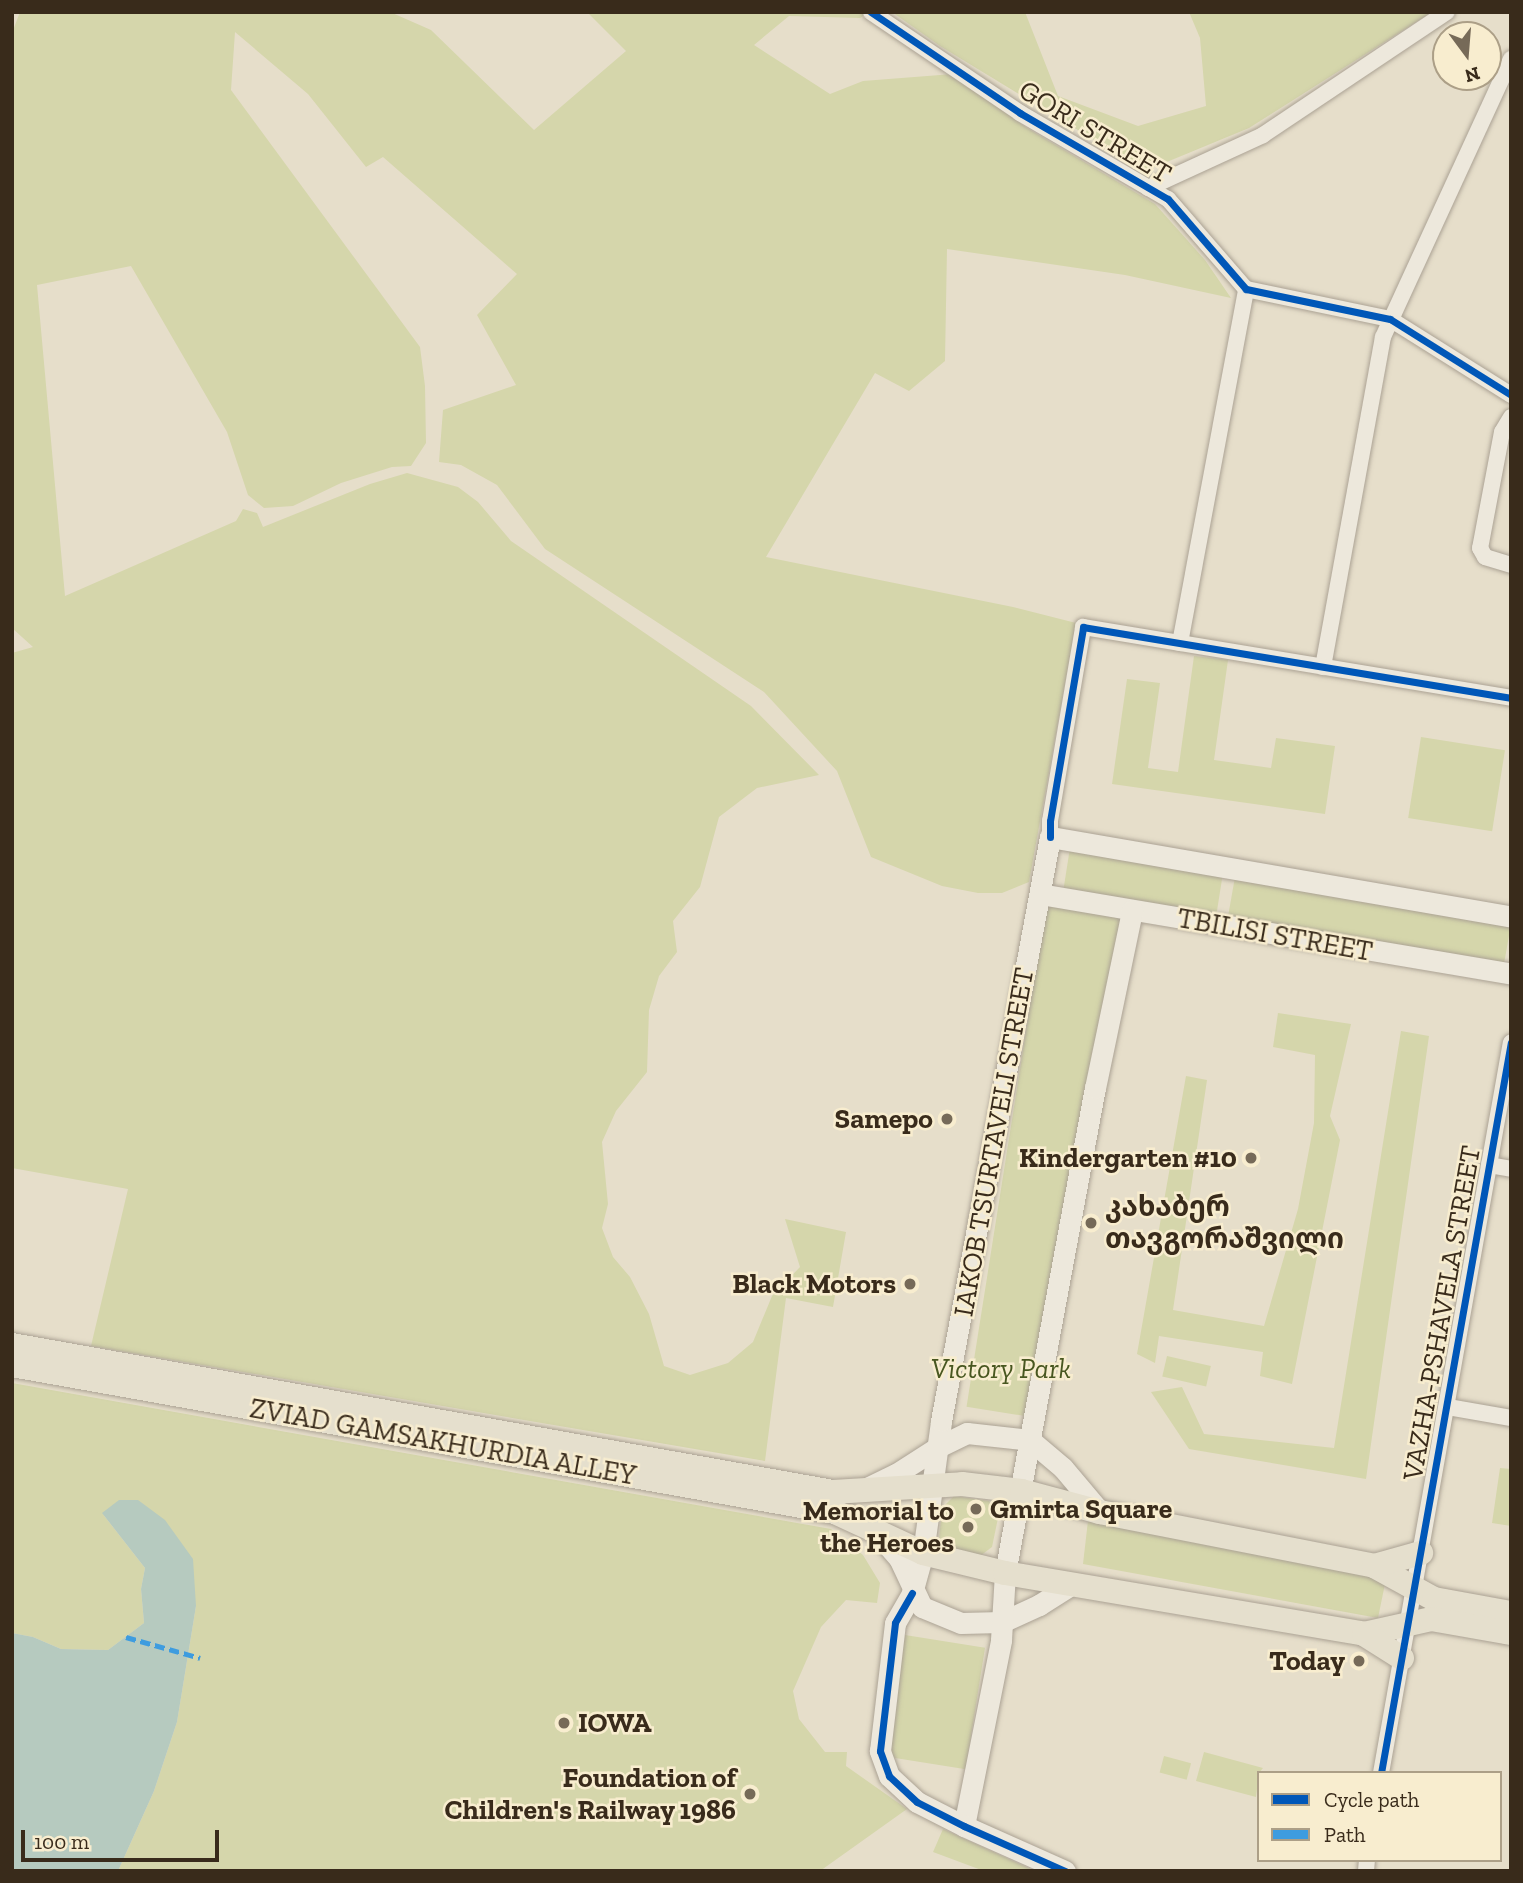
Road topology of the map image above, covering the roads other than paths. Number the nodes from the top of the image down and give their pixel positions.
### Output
1 (871, 12) edge
2 (1447, 12) edge
3 (1510, 62) edge
4 (1148, 188) junction
5 (1246, 289) junction
6 (1390, 319) junction
7 (1511, 395) edge
8 (1511, 417) edge
9 (1511, 565) edge
10 (1180, 643) junction
11 (1323, 667) junction
12 (1511, 698) edge
13 (1050, 837) junction
14 (1040, 894) junction
15 (1132, 911) junction
16 (1511, 917) edge
17 (1511, 974) edge
18 (1511, 1042) edge
19 (1489, 1165) junction
20 (1511, 1169) edge
21 (12, 1345) edge
22 (12, 1365) edge
23 (204, 1390) junction
24 (268, 1401) junction
25 (1448, 1407) junction
26 (1511, 1418) edge
27 (1030, 1440) junction
28 (938, 1447) junction
29 (933, 1486) junction
30 (1022, 1491) junction
31 (856, 1492) junction
32 (1100, 1512) junction
33 (872, 1527) junction
34 (923, 1553) junction
35 (1421, 1553) junction
36 (1374, 1566) junction
37 (1005, 1573) junction
38 (1074, 1583) junction
39 (1413, 1590) junction
40 (912, 1593) junction
41 (1511, 1614) edge
42 (1002, 1622) junction
43 (1408, 1624) junction
44 (1511, 1633) edge
45 (1364, 1634) junction
46 (1402, 1658) junction
47 (1381, 1771) edge
48 (964, 1826) junction
49 (1065, 1871) edge

1 - 4 street, GORI STREET
2 - 4 street
3 - 6 street
4 - 5 street, GORI STREET
5 - 6 street
5 - 10 street
6 - 7 street
6 - 11 street
8 - 9 street
10 - 11 street
10 - 13 street
11 - 12 street
13 - 14 main road, IAKOB TSURTAVELI STREET
13 - 16 main road, TBILISI STREET
14 - 15 main road, TBILISI STREET
14 - 28 main road, IAKOB TSURTAVELI STREET
15 - 17 main road, TBILISI STREET
15 - 27 main road
18 - 19 street, VAZHA-PSHAVELA STREET
19 - 20 street
19 - 25 street, VAZHA-PSHAVELA STREET
21 - 23 main road, ZVIAD GAMSAKHURDIA ALLEY
22 - 23 main road, ZVIAD GAMSAKHURDIA ALLEY
23 - 24 main road, ZVIAD GAMSAKHURDIA ALLEY
24 - 31 main road, ZVIAD GAMSAKHURDIA ALLEY
24 - 33 main road, ZVIAD GAMSAKHURDIA ALLEY
25 - 26 street
25 - 35 street, VAZHA-PSHAVELA STREET
27 - 28 main road
27 - 30 main road
27 - 32 main road
28 - 29 main road
28 - 31 main road
29 - 30 main road
29 - 31 main road
29 - 34 main road
30 - 32 main road
30 - 37 main road
32 - 36 main road
33 - 34 main road
33 - 40 main road
34 - 37 main road
34 - 40 main road
35 - 36 main road
35 - 39 street, VAZHA-PSHAVELA STREET
36 - 39 main road
37 - 38 main road
37 - 42 main road
38 - 42 main road
38 - 45 main road
39 - 41 main road
39 - 43 street, VAZHA-PSHAVELA STREET
40 - 42 main road
40 - 48 main road
42 - 48 main road
43 - 44 main road
43 - 45 main road
43 - 46 street, VAZHA-PSHAVELA STREET
45 - 46 main road
46 - 47 street, VAZHA-PSHAVELA STREET
48 - 49 main road

